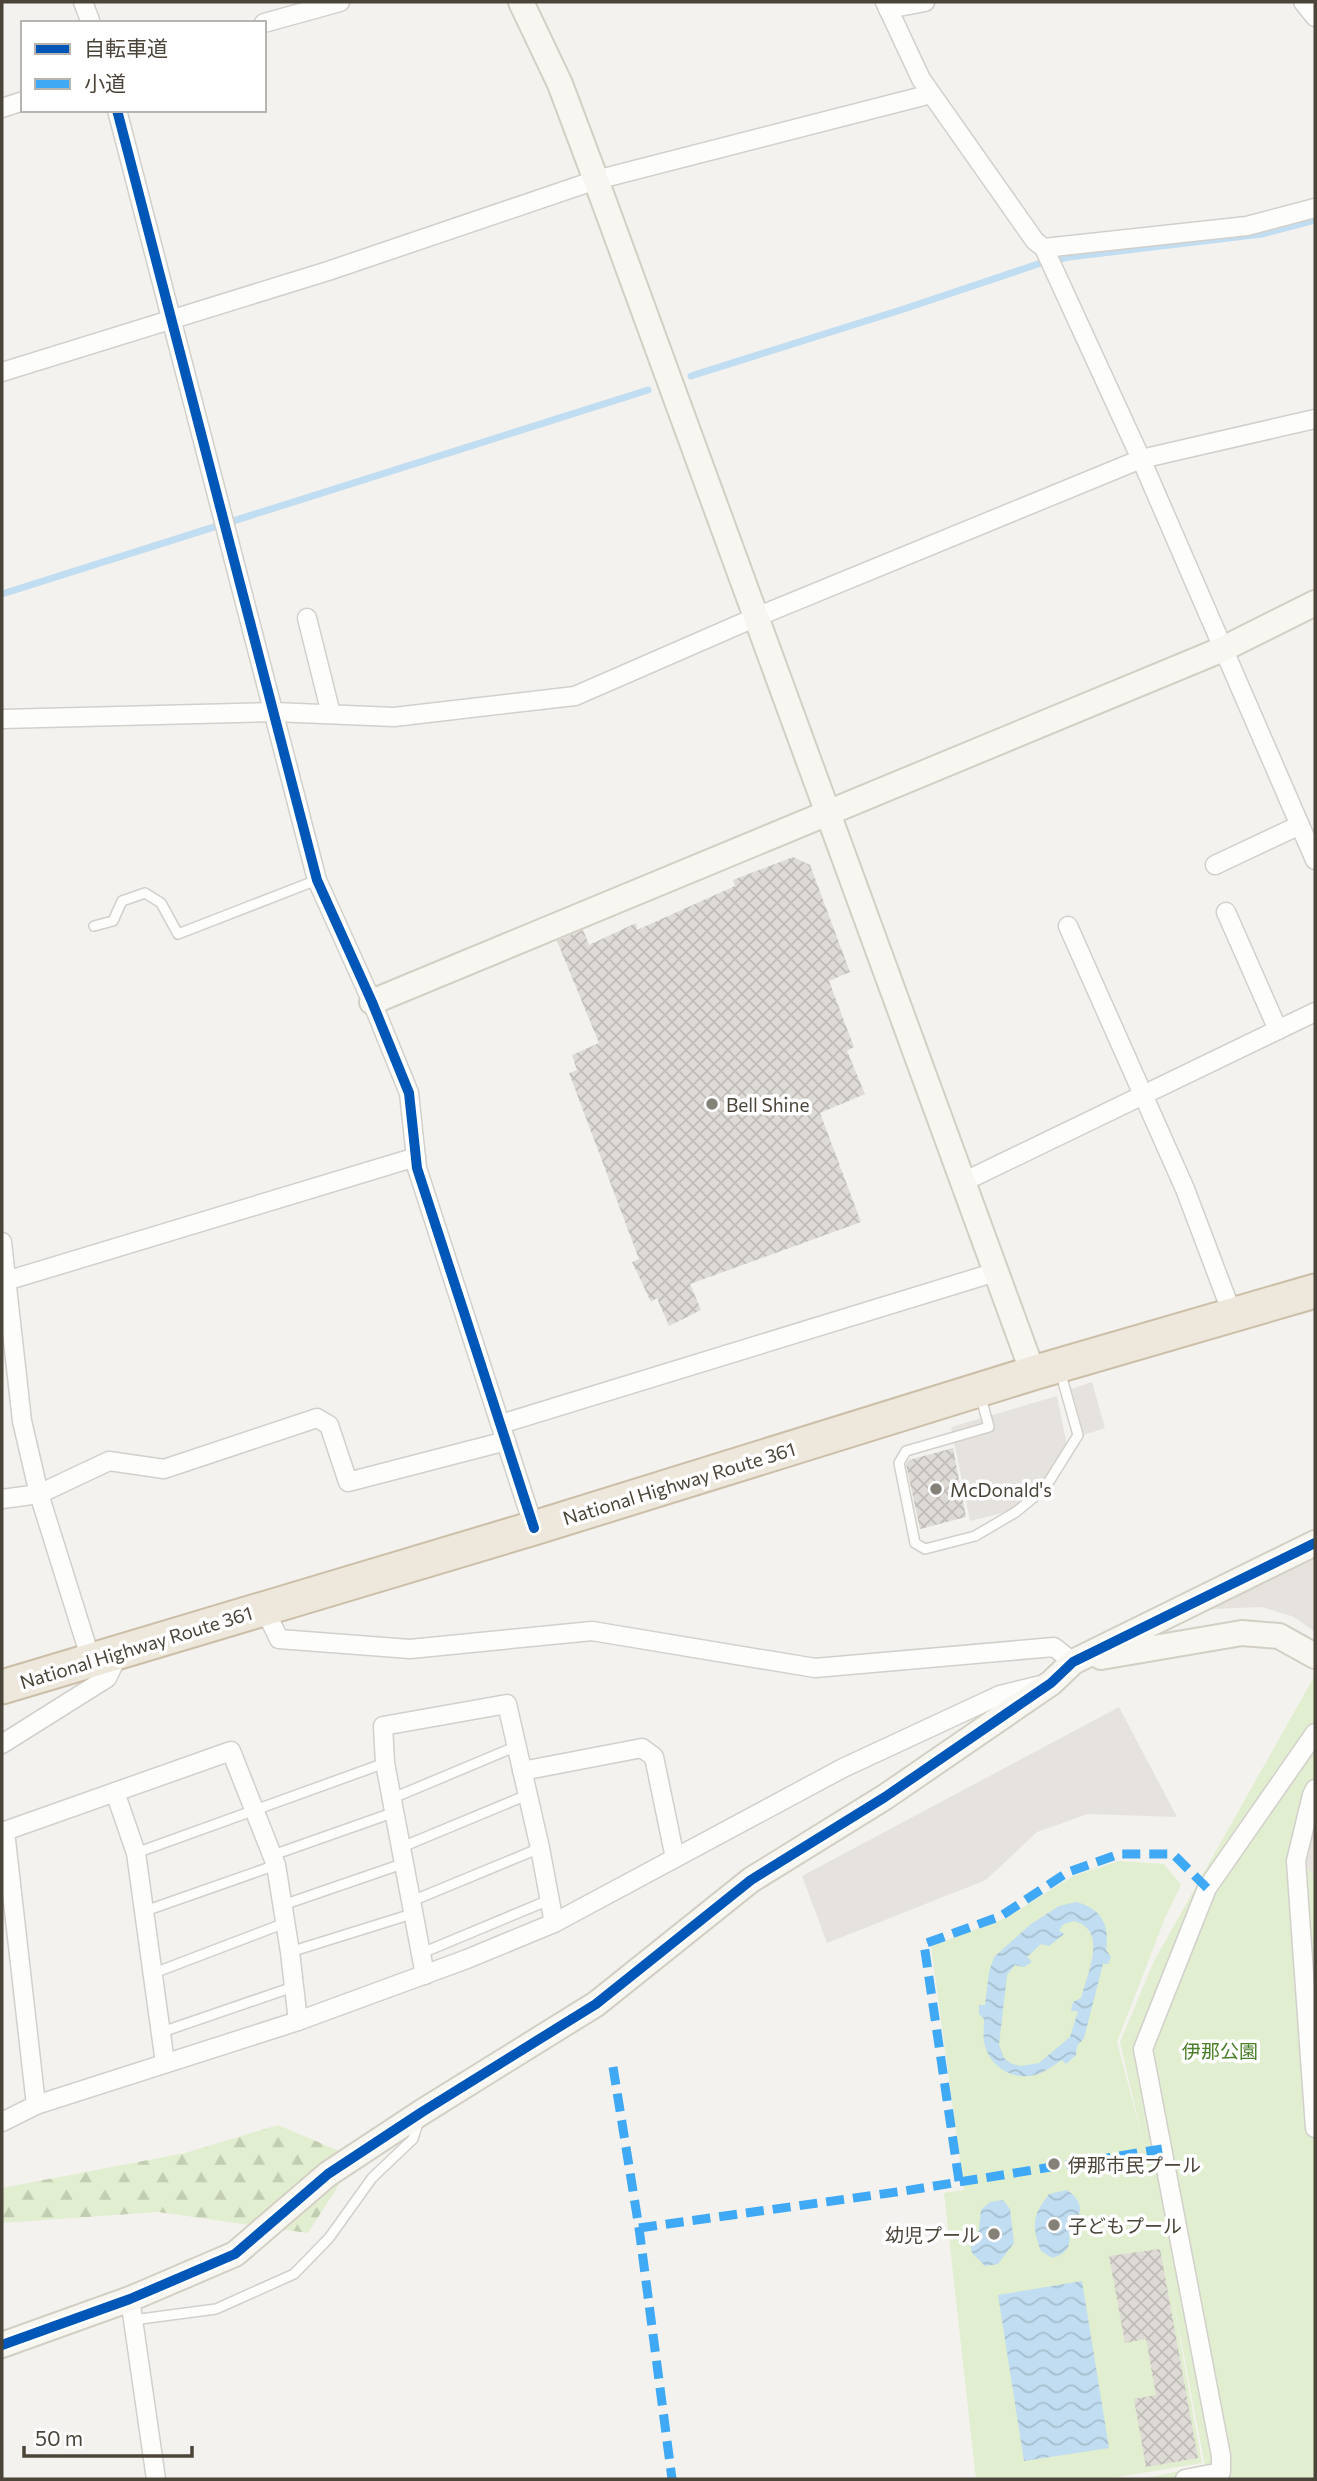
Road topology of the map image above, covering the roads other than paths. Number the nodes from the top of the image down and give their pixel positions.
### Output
1 (83, 2) edge
2 (340, 2) edge
3 (521, 2) edge
4 (925, 2) edge
5 (1303, 2) edge
6 (887, 5) edge
7 (1315, 17) edge
8 (89, 21) edge
9 (266, 22) edge
10 (931, 94) junction
11 (21, 102) edge
12 (2, 108) edge
13 (118, 112) edge
14 (596, 180) junction
15 (1315, 208) edge
16 (1048, 258) junction
17 (171, 320) junction
18 (2, 372) edge
19 (1315, 419) edge
20 (1141, 459) junction
21 (1315, 603) edge
22 (307, 618) dead end
23 (754, 618) junction
24 (1223, 649) junction
25 (274, 712) junction
26 (331, 714) junction
27 (2, 719) edge
28 (826, 814) junction
29 (1300, 825) junction
30 (1315, 860) edge
31 (1215, 865) dead end
32 (317, 880) junction
33 (1226, 912) dead end
34 (94, 926) dead end
35 (1068, 926) dead end
36 (372, 1002) junction
37 (1315, 1012) edge
38 (1278, 1030) junction
39 (1142, 1096) junction
40 (416, 1157) junction
41 (962, 1182) junction
42 (2, 1242) edge
43 (996, 1272) junction
44 (6, 1281) junction
45 (1315, 1291) edge
46 (1233, 1316) junction
47 (1045, 1370) junction
48 (979, 1390) junction
49 (503, 1433) junction
50 (39, 1494) junction
51 (2, 1499) edge
52 (534, 1528) junction
53 (1315, 1543) edge
54 (264, 1608) junction
55 (106, 1655) junction
56 (1315, 1656) edge
57 (1073, 1662) junction
58 (1051, 1683) junction
59 (2, 1687) edge
60 (1315, 1733) edge
61 (2, 1744) edge
62 (517, 1746) junction
63 (385, 1763) junction
64 (522, 1771) junction
65 (1315, 1789) edge
66 (115, 1791) junction
67 (527, 1795) junction
68 (394, 1805) junction
69 (255, 1810) junction
70 (4, 1832) edge
71 (540, 1848) junction
72 (136, 1853) junction
73 (404, 1855) junction
74 (675, 1858) junction
75 (275, 1860) junction
76 (549, 1900) junction
77 (283, 1905) junction
78 (413, 1907) junction
79 (145, 1911) junction
80 (285, 1923) junction
81 (554, 1923) junction
82 (290, 1952) junction
83 (422, 1953) junction
84 (153, 1973) junction
85 (425, 1975) junction
86 (293, 1987) junction
87 (298, 2021) junction
88 (162, 2032) junction
89 (165, 2063) junction
90 (36, 2105) junction
91 (422, 2112) junction
92 (2, 2122) edge
93 (1315, 2128) edge
94 (131, 2310) junction
95 (2, 2345) edge
96 (156, 2479) edge
97 (1185, 2479) edge

1 - 8 street
2 - 9 street
3 - 14 street
4 - 6 street
5 - 7 street
6 - 10 street
10 - 14 street
10 - 16 street
11 - 12 street
13 - 17 street
14 - 17 street
14 - 23 street
15 - 16 street
16 - 20 street
17 - 18 street
17 - 25 street
19 - 20 street
20 - 23 street
20 - 24 street
21 - 24 street
22 - 26 street
23 - 26 street
23 - 28 street
24 - 28 street
24 - 29 street
25 - 26 street
25 - 27 street
25 - 32 street
28 - 36 street
28 - 41 street
29 - 30 street
29 - 31 street
32 - 34 lane
32 - 36 street
33 - 38 street
35 - 39 street
36 - 40 street
37 - 38 street
38 - 39 street
39 - 41 street
39 - 46 street
40 - 44 street
40 - 49 street
41 - 43 street
42 - 44 street
43 - 47 street
43 - 49 street
44 - 50 street
45 - 46 highway, National Highway Route 361
46 - 47 highway, National Highway Route 361
47 - 48 highway, National Highway Route 361
47 - 48 lane
48 - 52 highway, National Highway Route 361
49 - 50 street
49 - 52 street
50 - 51 street
50 - 55 street
52 - 54 highway, National Highway Route 361
53 - 57 street
54 - 55 highway, National Highway Route 361
54 - 57 street
55 - 59 highway, National Highway Route 361
55 - 61 street
56 - 57 street
57 - 58 street
58 - 74 street
58 - 91 street
60 - 97 street
62 - 63 street
62 - 64 street
62 - 68 lane
63 - 68 street
63 - 69 lane
64 - 67 street
64 - 74 street
65 - 93 street
66 - 69 street
66 - 70 street
66 - 72 street
67 - 71 street
67 - 73 lane
68 - 73 street
68 - 75 lane
69 - 72 lane
69 - 75 street
70 - 90 street
71 - 76 street
71 - 78 lane
72 - 79 street
73 - 77 lane
73 - 78 street
74 - 81 street
75 - 77 street
75 - 79 lane
76 - 81 street
76 - 83 lane
77 - 80 street
78 - 82 lane
78 - 83 street
79 - 84 street
80 - 82 street
80 - 84 lane
81 - 85 street
82 - 86 street
83 - 85 street
84 - 88 street
85 - 87 street
86 - 87 street
86 - 88 lane
87 - 89 street
88 - 89 street
89 - 90 street
90 - 92 street
91 - 94 street
91 - 94 lane
94 - 95 street
94 - 96 street

